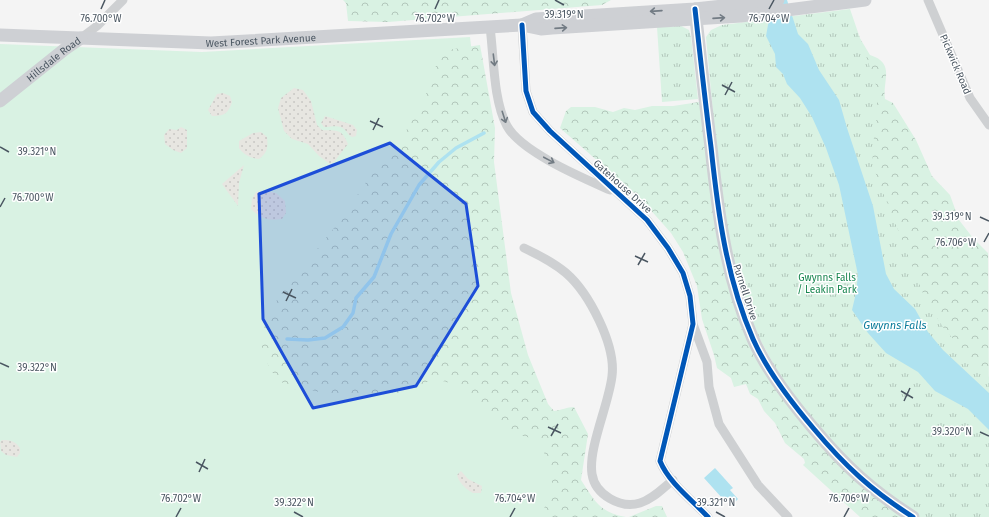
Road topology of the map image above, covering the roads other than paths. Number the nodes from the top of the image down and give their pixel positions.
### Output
1 (123, 0) edge
2 (778, 0) edge
3 (865, 0) edge
4 (928, 0) edge
5 (739, 11) junction
6 (695, 14) junction
7 (522, 25) junction
8 (490, 27) junction
9 (0, 35) edge
10 (81, 38) junction
11 (0, 101) edge
12 (989, 125) edge
13 (618, 194) junction
14 (524, 248) dead end
15 (693, 324) junction
16 (672, 480) junction
17 (708, 517) edge
18 (788, 517) edge
19 (913, 517) edge

1 - 10 street, Hillsdale Road
2 - 5 main road, West Forest Park Avenue
3 - 5 main road, West Forest Park Avenue
4 - 12 street, Pickwick Road
5 - 6 main road, West Forest Park Avenue
6 - 7 main road, West Forest Park Avenue
6 - 19 main road, Purnell Drive
7 - 8 main road, West Forest Park Avenue
7 - 13 street, Gatehouse Drive
8 - 10 main road, West Forest Park Avenue
8 -> 13 street, Gatehouse Drive
9 - 10 main road, West Forest Park Avenue
10 - 11 main road, Hillsdale Road
13 - 15 street, Gatehouse Drive
14 - 16 street
15 - 16 street, Gatehouse Drive
15 - 18 street, Gatehouse Drive
16 - 17 street, Gatehouse Drive

